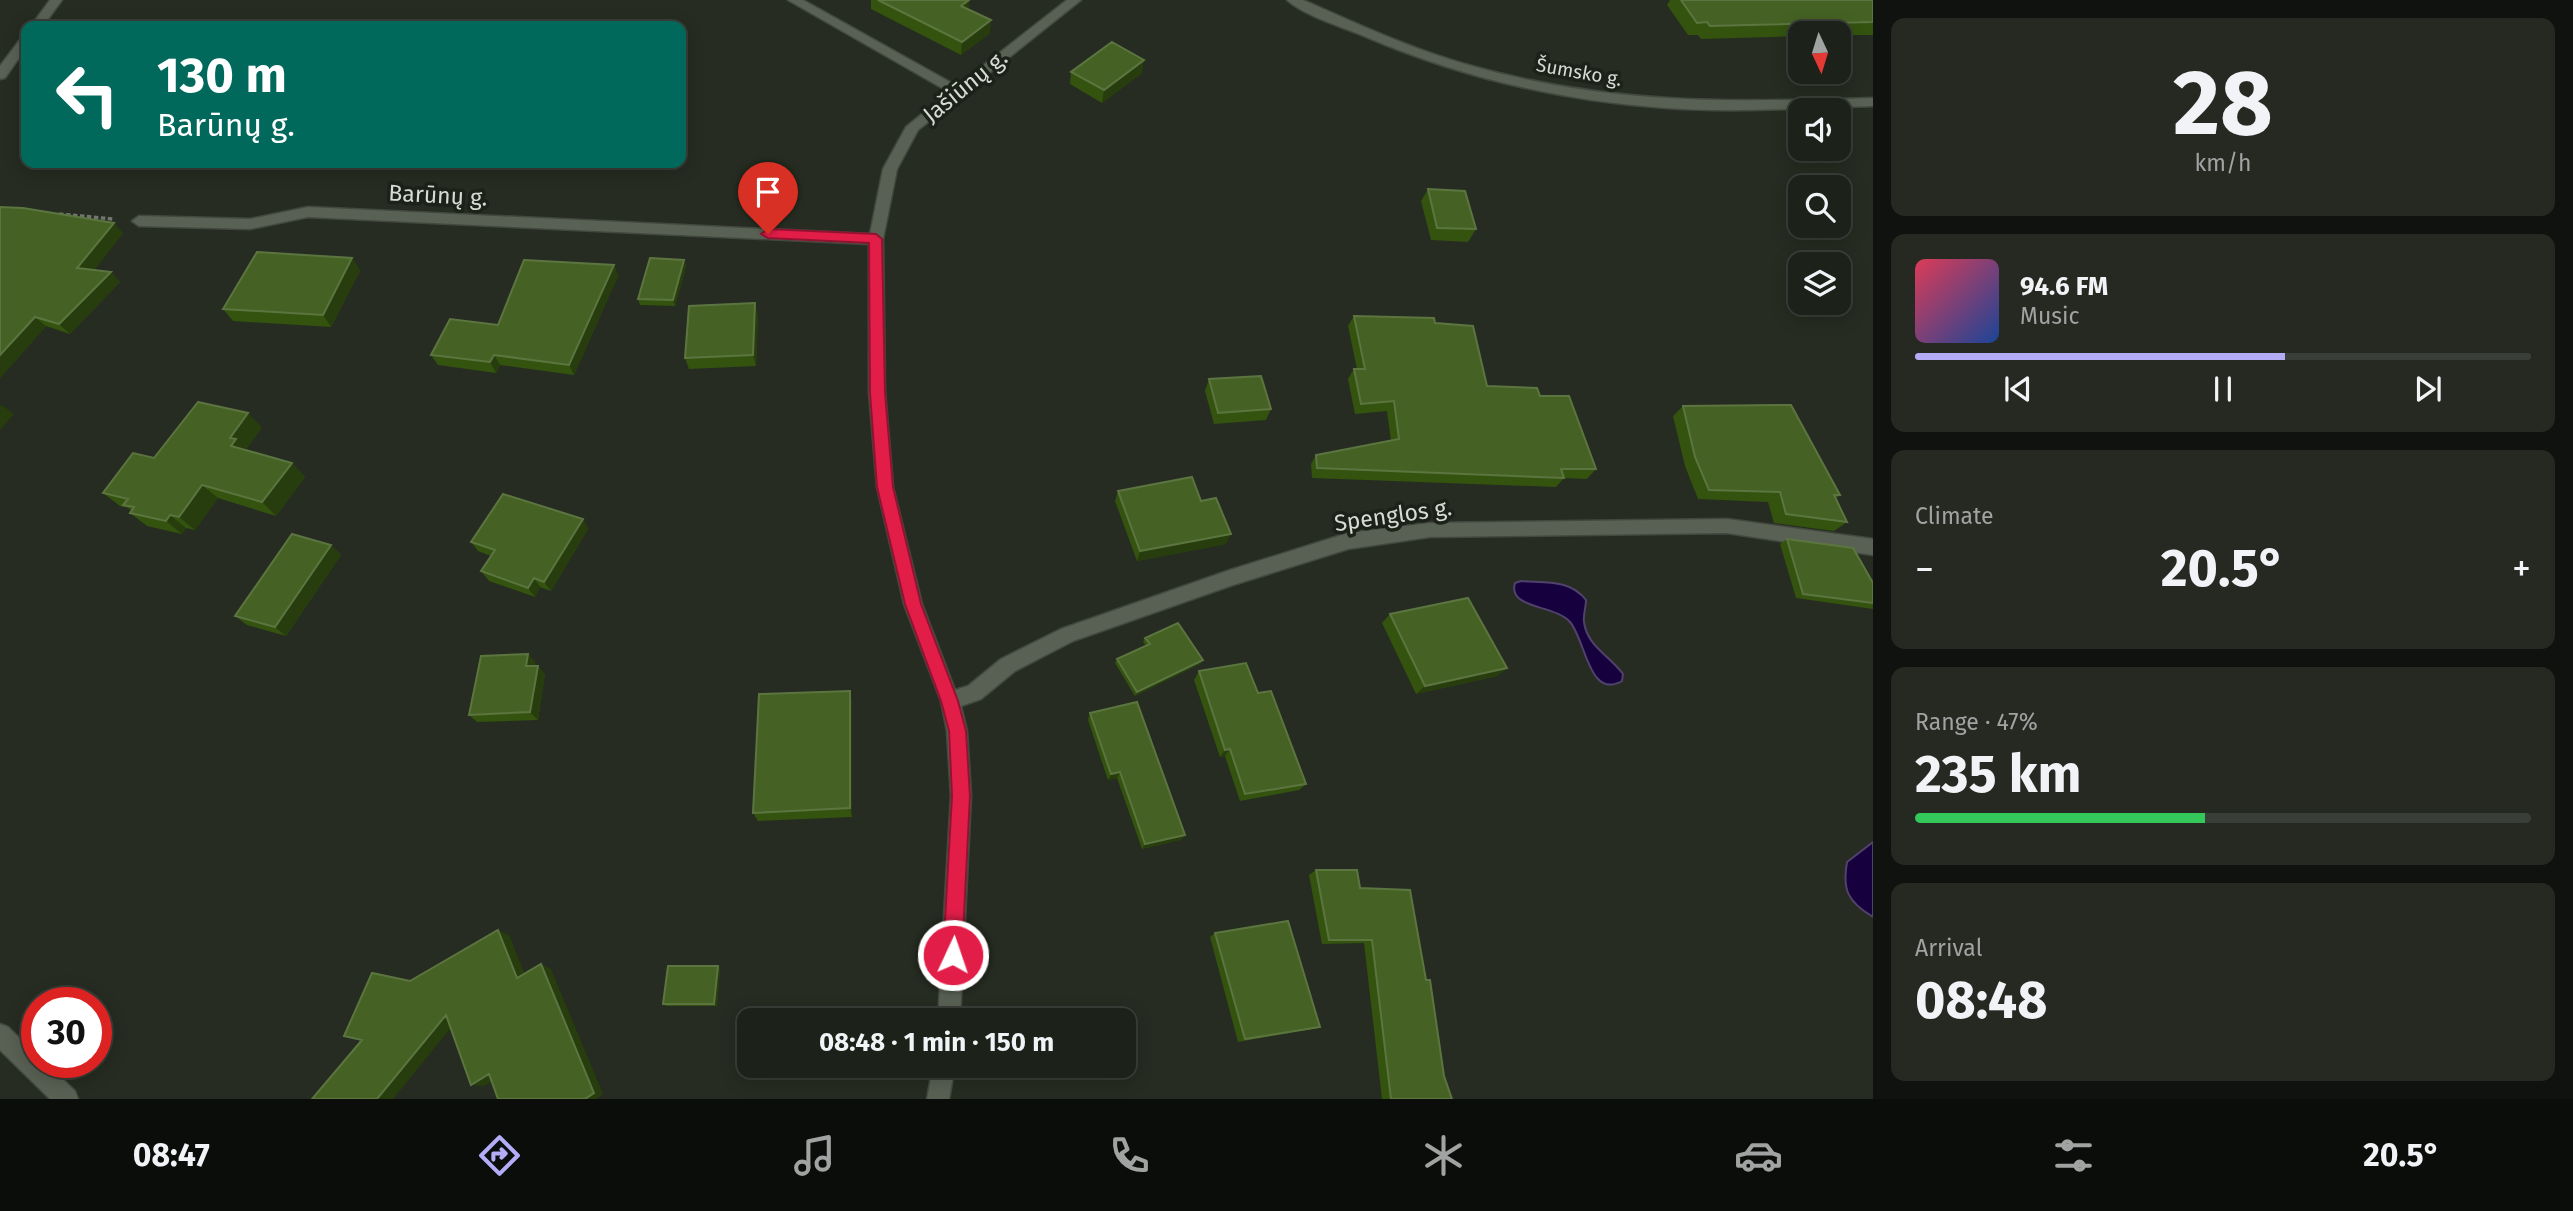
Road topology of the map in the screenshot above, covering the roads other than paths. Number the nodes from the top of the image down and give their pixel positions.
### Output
1 (56, 0) edge
2 (794, 0) edge
3 (1075, 0) edge
4 (1293, 0) edge
5 (41, 21) edge
6 (21, 47) edge
7 (0, 75) edge
8 (957, 91) junction
9 (1873, 102) edge
10 (139, 221) road end
11 (876, 239) junction
12 (1873, 547) edge
13 (950, 701) junction
14 (950, 1008) edge
15 (0, 1035) edge
16 (942, 1078) edge
17 (67, 1099) edge
18 (938, 1099) edge

1 - 5 street
2 - 8 street
3 - 8 street, Jašiūnų g.
4 - 9 street, Šumsko g.
6 - 7 street
8 - 11 street, Jašiūnų g.
10 - 11 street, Barūnų g.
11 - 13 street, Jašiūnų g.
12 - 13 street, Spenglos g.
13 - 14 street, Jašiūnų g.
15 - 17 street
16 - 18 street

